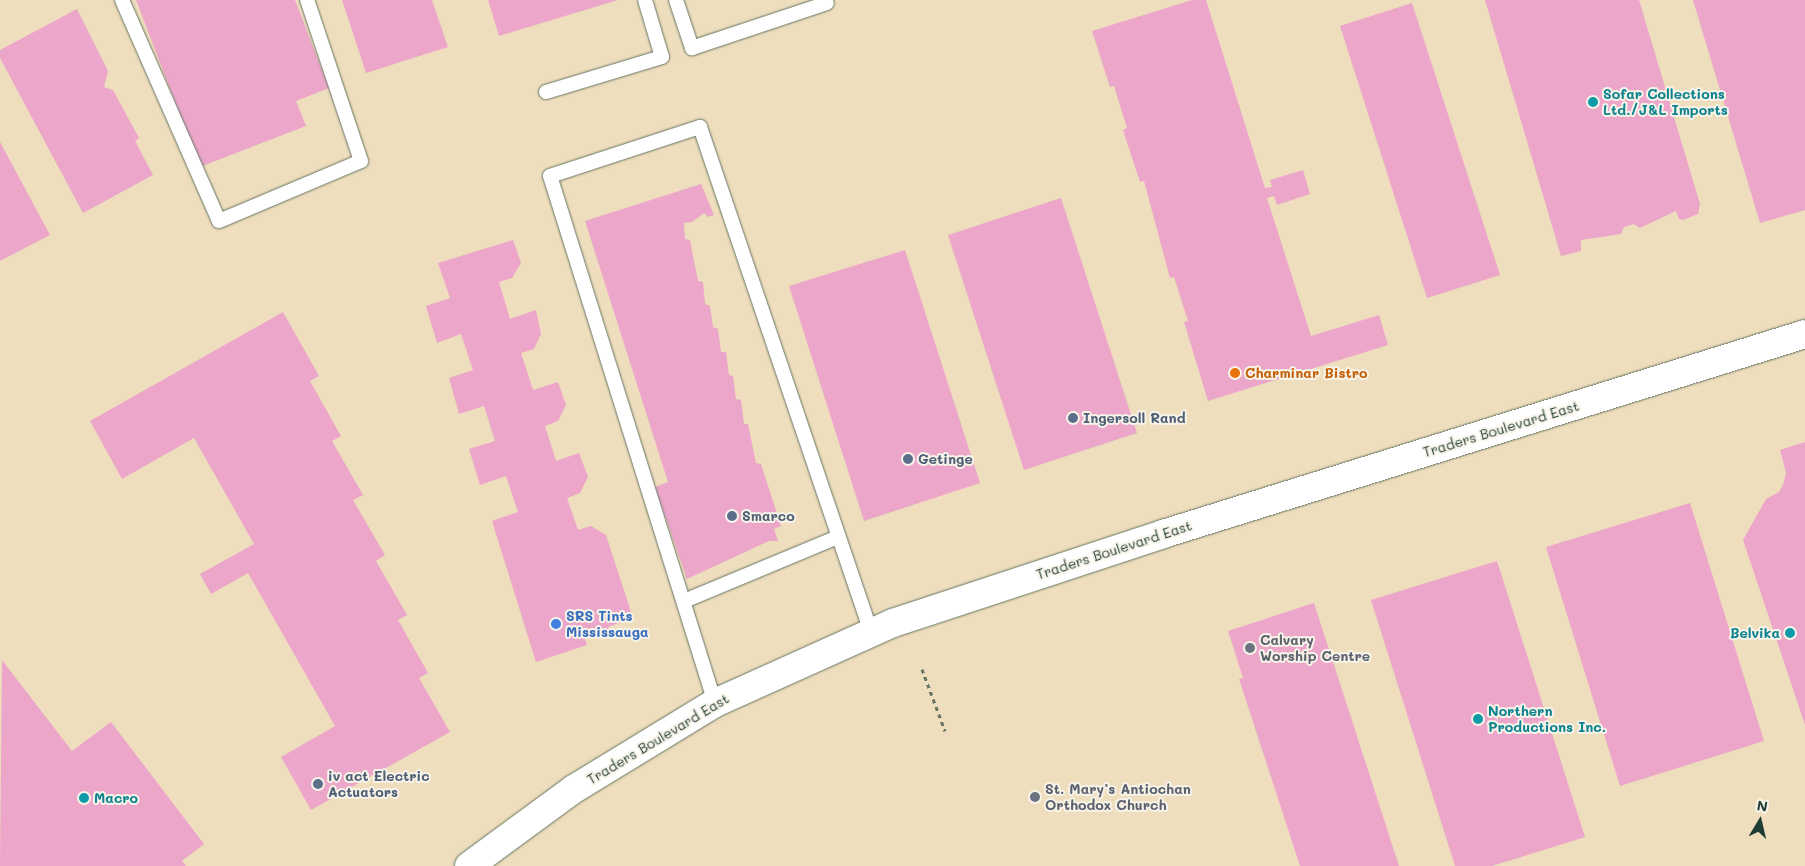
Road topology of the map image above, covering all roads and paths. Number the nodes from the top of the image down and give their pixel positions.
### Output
1 (122, 0) edge
2 (308, 0) edge
3 (645, 0) edge
4 (676, 0) edge
5 (827, 3) dead end
6 (546, 92) dead end
7 (1805, 334) edge
8 (838, 537) junction
9 (684, 601) junction
10 (871, 632) junction
11 (922, 669) dead end
12 (715, 703) junction
13 (945, 731) dead end
14 (469, 866) edge

1 - 2 lane
3 - 6 lane
4 - 5 lane
7 - 10 street, Traders Boulevard East
8 - 9 lane
8 - 9 lane
8 - 10 lane
9 - 12 lane
10 - 12 street, Traders Boulevard East
11 - 13 path
12 - 14 street, Traders Boulevard East

